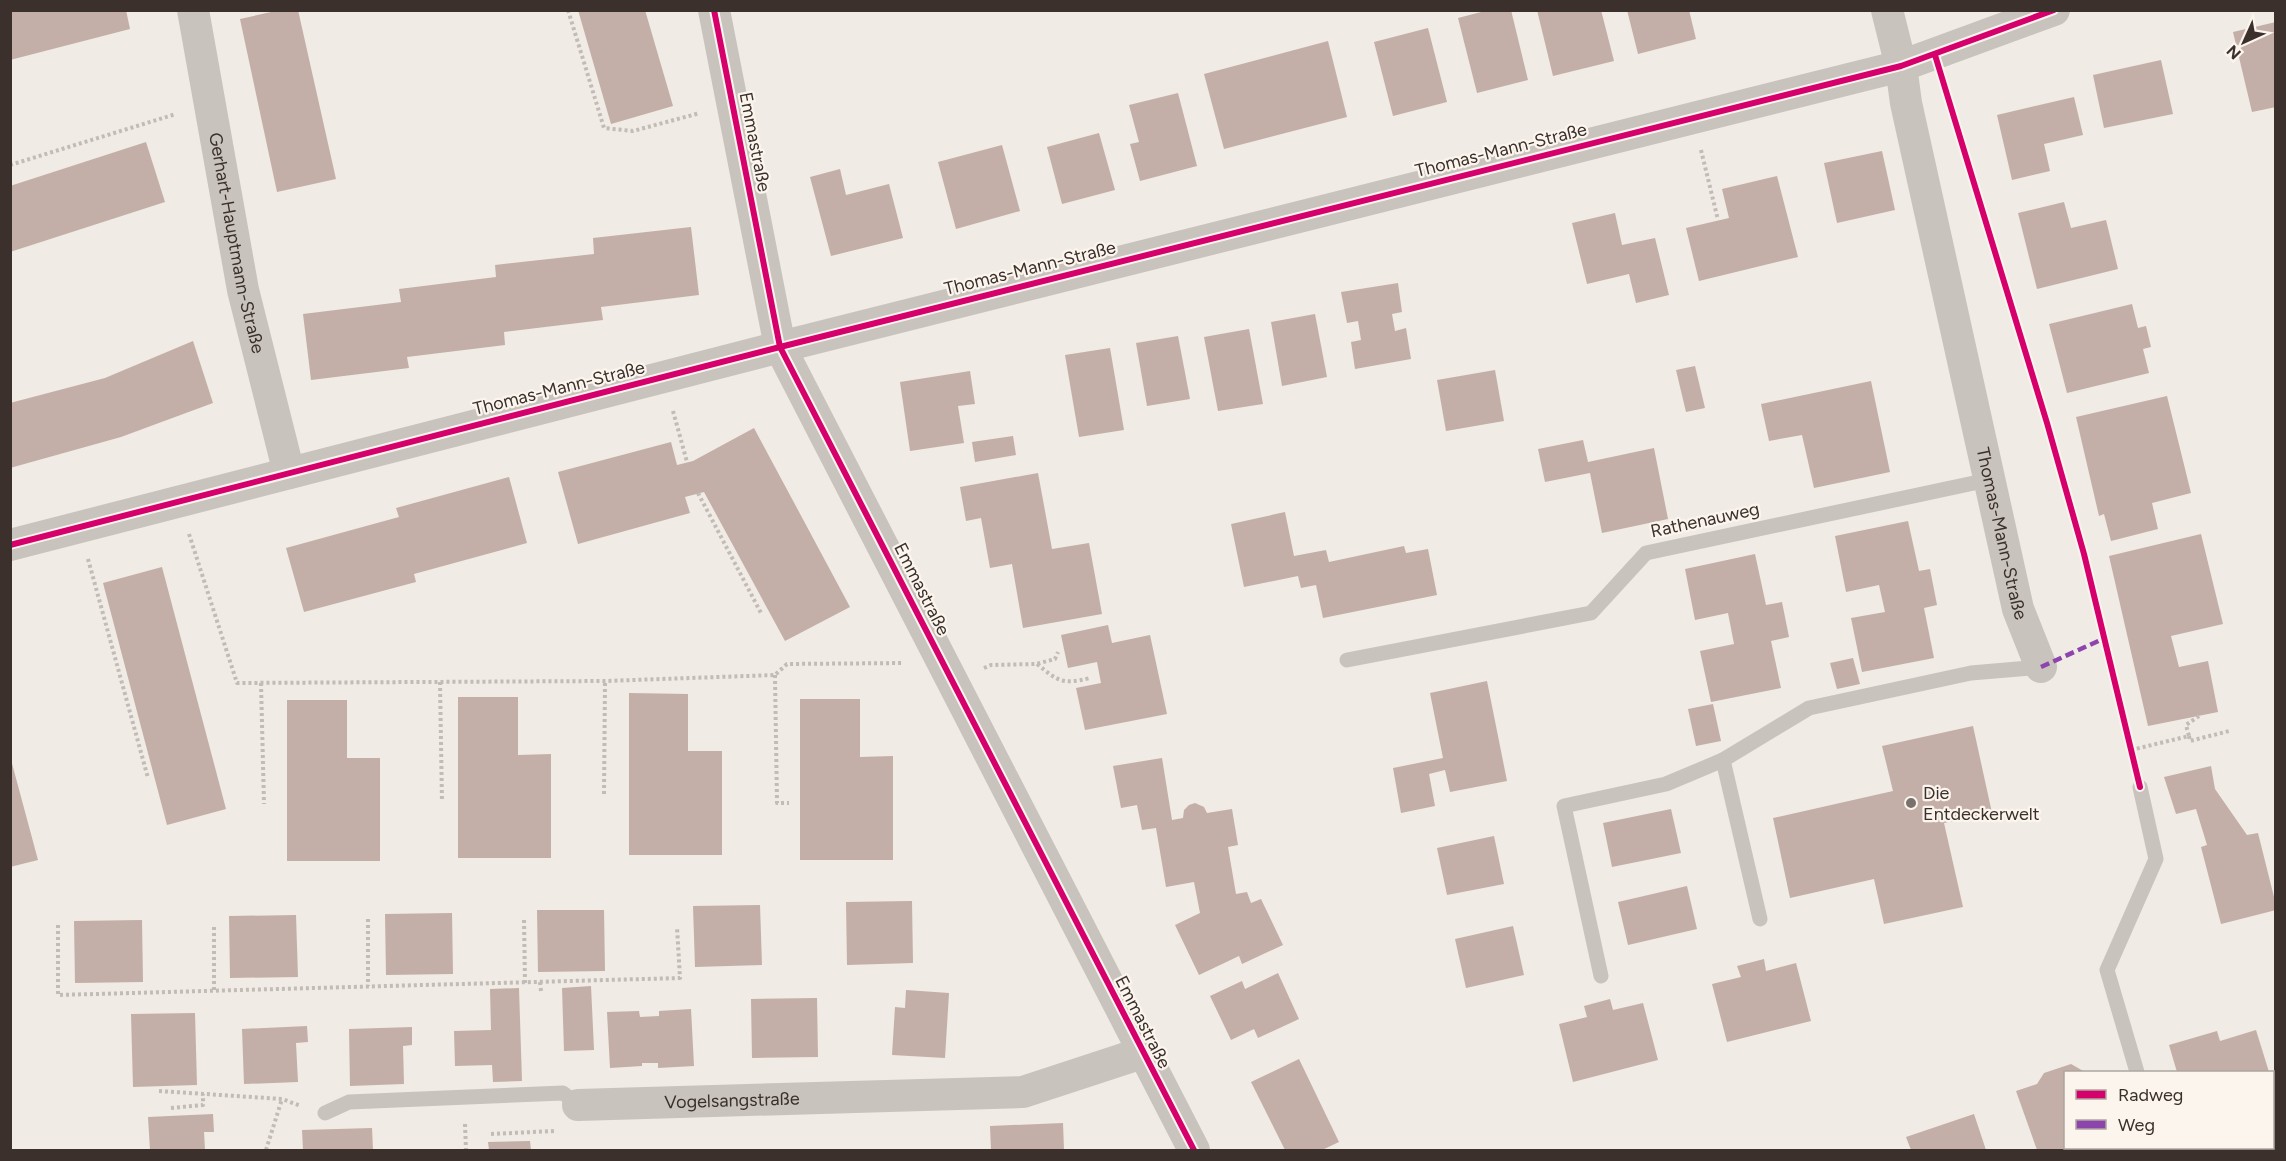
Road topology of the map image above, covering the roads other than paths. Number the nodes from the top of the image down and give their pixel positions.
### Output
1 (193, 10) edge
2 (714, 10) edge
3 (1887, 10) edge
4 (2054, 10) edge
5 (1901, 66) junction
6 (780, 347) junction
7 (290, 473) junction
8 (1988, 480) junction
9 (10, 545) edge
10 (1347, 660) dead end
11 (2041, 667) joint
12 (1723, 760) junction
13 (2140, 786) dead end
14 (1760, 919) dead end
15 (1601, 976) dead end
16 (1142, 1053) junction
17 (2137, 1071) edge
18 (578, 1105) joint
19 (325, 1113) road end
20 (1194, 1150) edge

1 - 7 street, Gerhart-Hauptmann-Straße
2 - 6 street, Emmastraße
3 - 5 street
4 - 5 street, Thomas-Mann-Straße
5 - 6 street, Thomas-Mann-Straße
5 - 8 street, Thomas-Mann-Straße
6 - 7 street, Thomas-Mann-Straße
6 - 16 street, Emmastraße
7 - 9 street, Thomas-Mann-Straße
8 - 10 lane, Rathenauweg
8 - 11 street, Thomas-Mann-Straße
11 - 12 lane, Thomas-Mann-Straße
12 - 14 lane
12 - 15 lane, Thomas-Mann-Straße
13 - 17 lane
16 - 18 street, Vogelsangstraße
16 - 20 street, Emmastraße
18 - 19 lane, Vogelsangstraße

